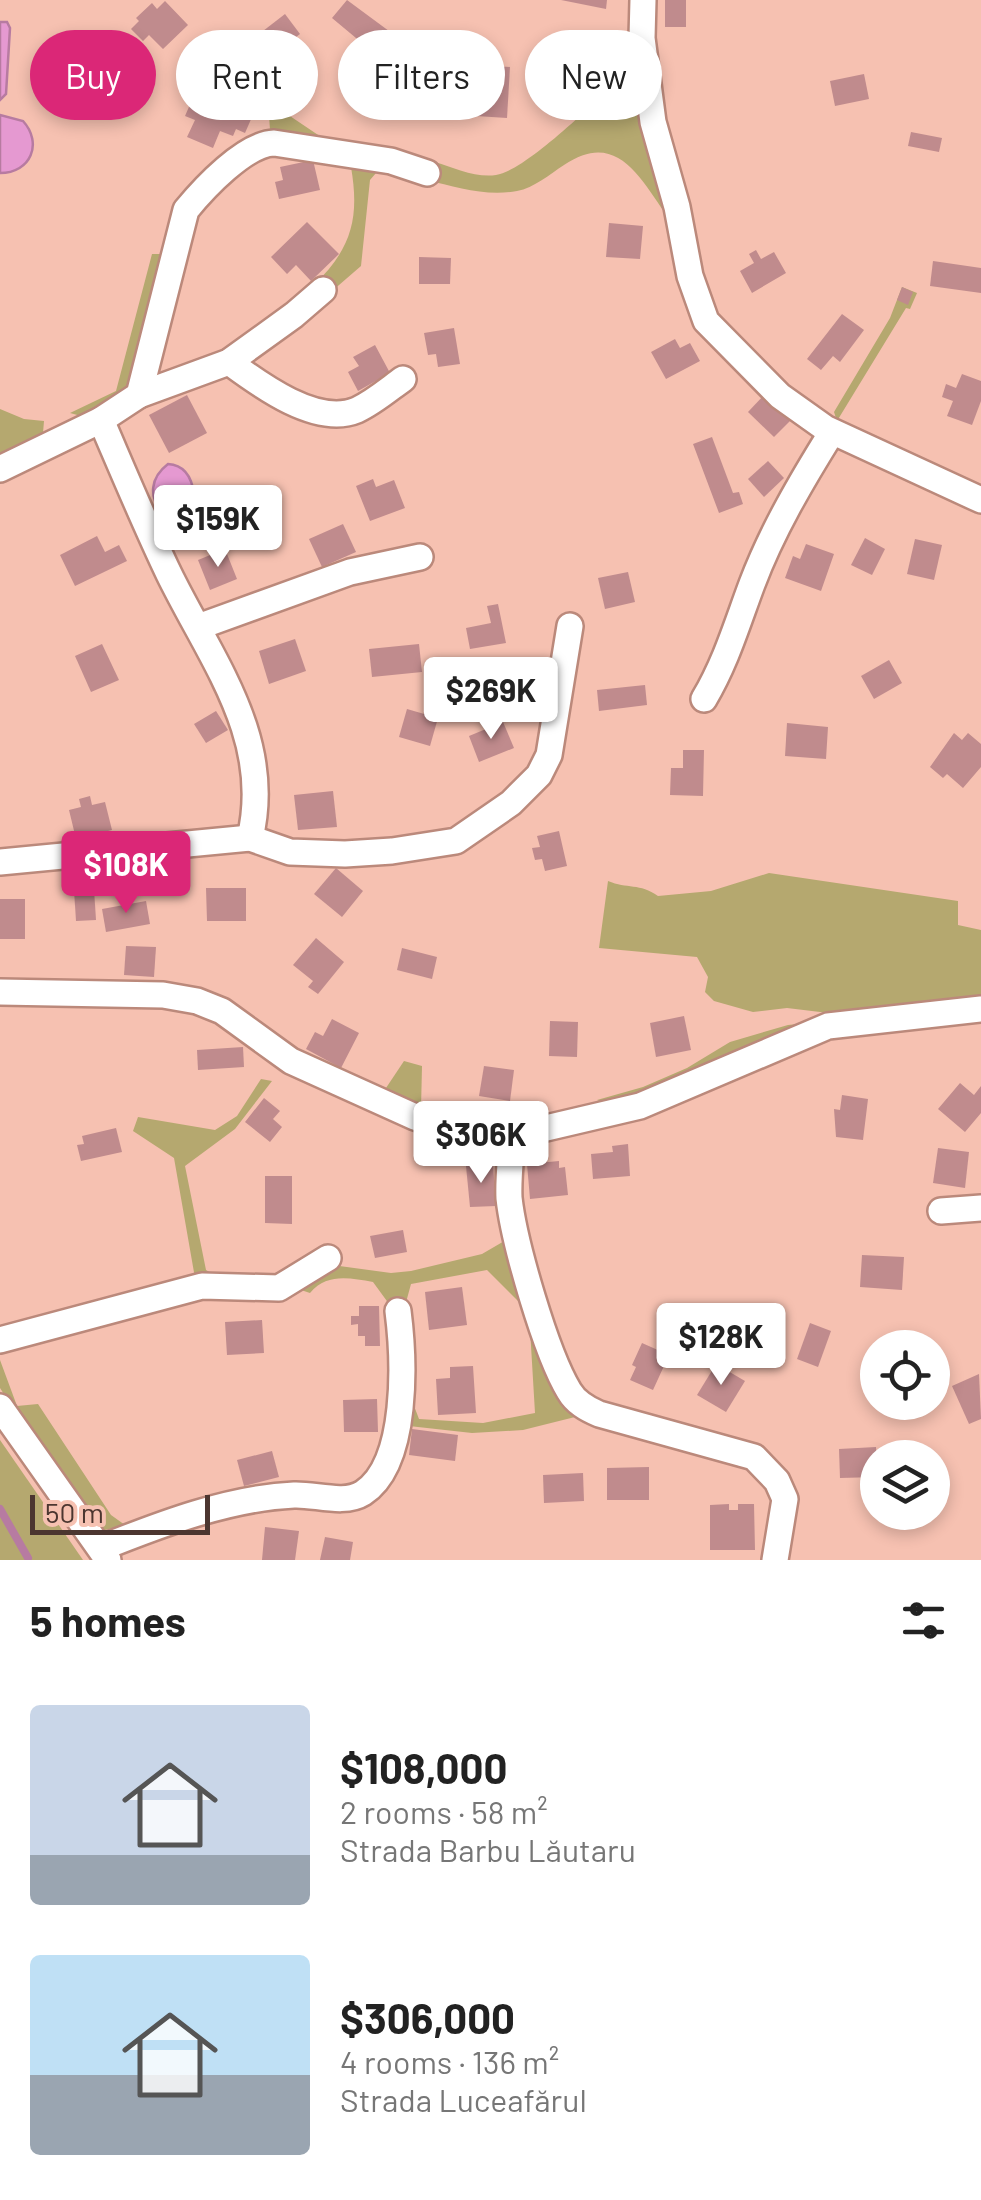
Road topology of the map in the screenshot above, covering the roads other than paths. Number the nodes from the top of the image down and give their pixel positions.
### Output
1 (644, 0) edge
2 (427, 173) dead end
3 (323, 290) dead end
4 (229, 362) junction
5 (403, 378) dead end
6 (140, 395) junction
7 (100, 420) junction
8 (832, 432) junction
9 (0, 469) edge
10 (981, 500) edge
11 (420, 557) dead end
12 (570, 626) dead end
13 (198, 627) junction
14 (704, 699) dead end
15 (250, 838) junction
16 (0, 862) edge
17 (0, 992) edge
18 (981, 1010) edge
19 (512, 1136) junction
20 (981, 1208) edge
21 (941, 1211) dead end
22 (328, 1258) dead end
23 (398, 1311) dead end
24 (0, 1340) edge
25 (0, 1407) edge
26 (104, 1554) edge
27 (775, 1560) edge

1 - 8 street
2 - 6 street
3 - 4 street
4 - 5 street
4 - 6 street
6 - 7 street
7 - 9 street
7 - 13 street
8 - 10 street
8 - 14 street
11 - 13 street
12 - 15 street
13 - 15 street
15 - 16 street
17 - 19 street
18 - 19 street
19 - 27 street
20 - 21 street
22 - 24 street
23 - 26 street
25 - 26 street

